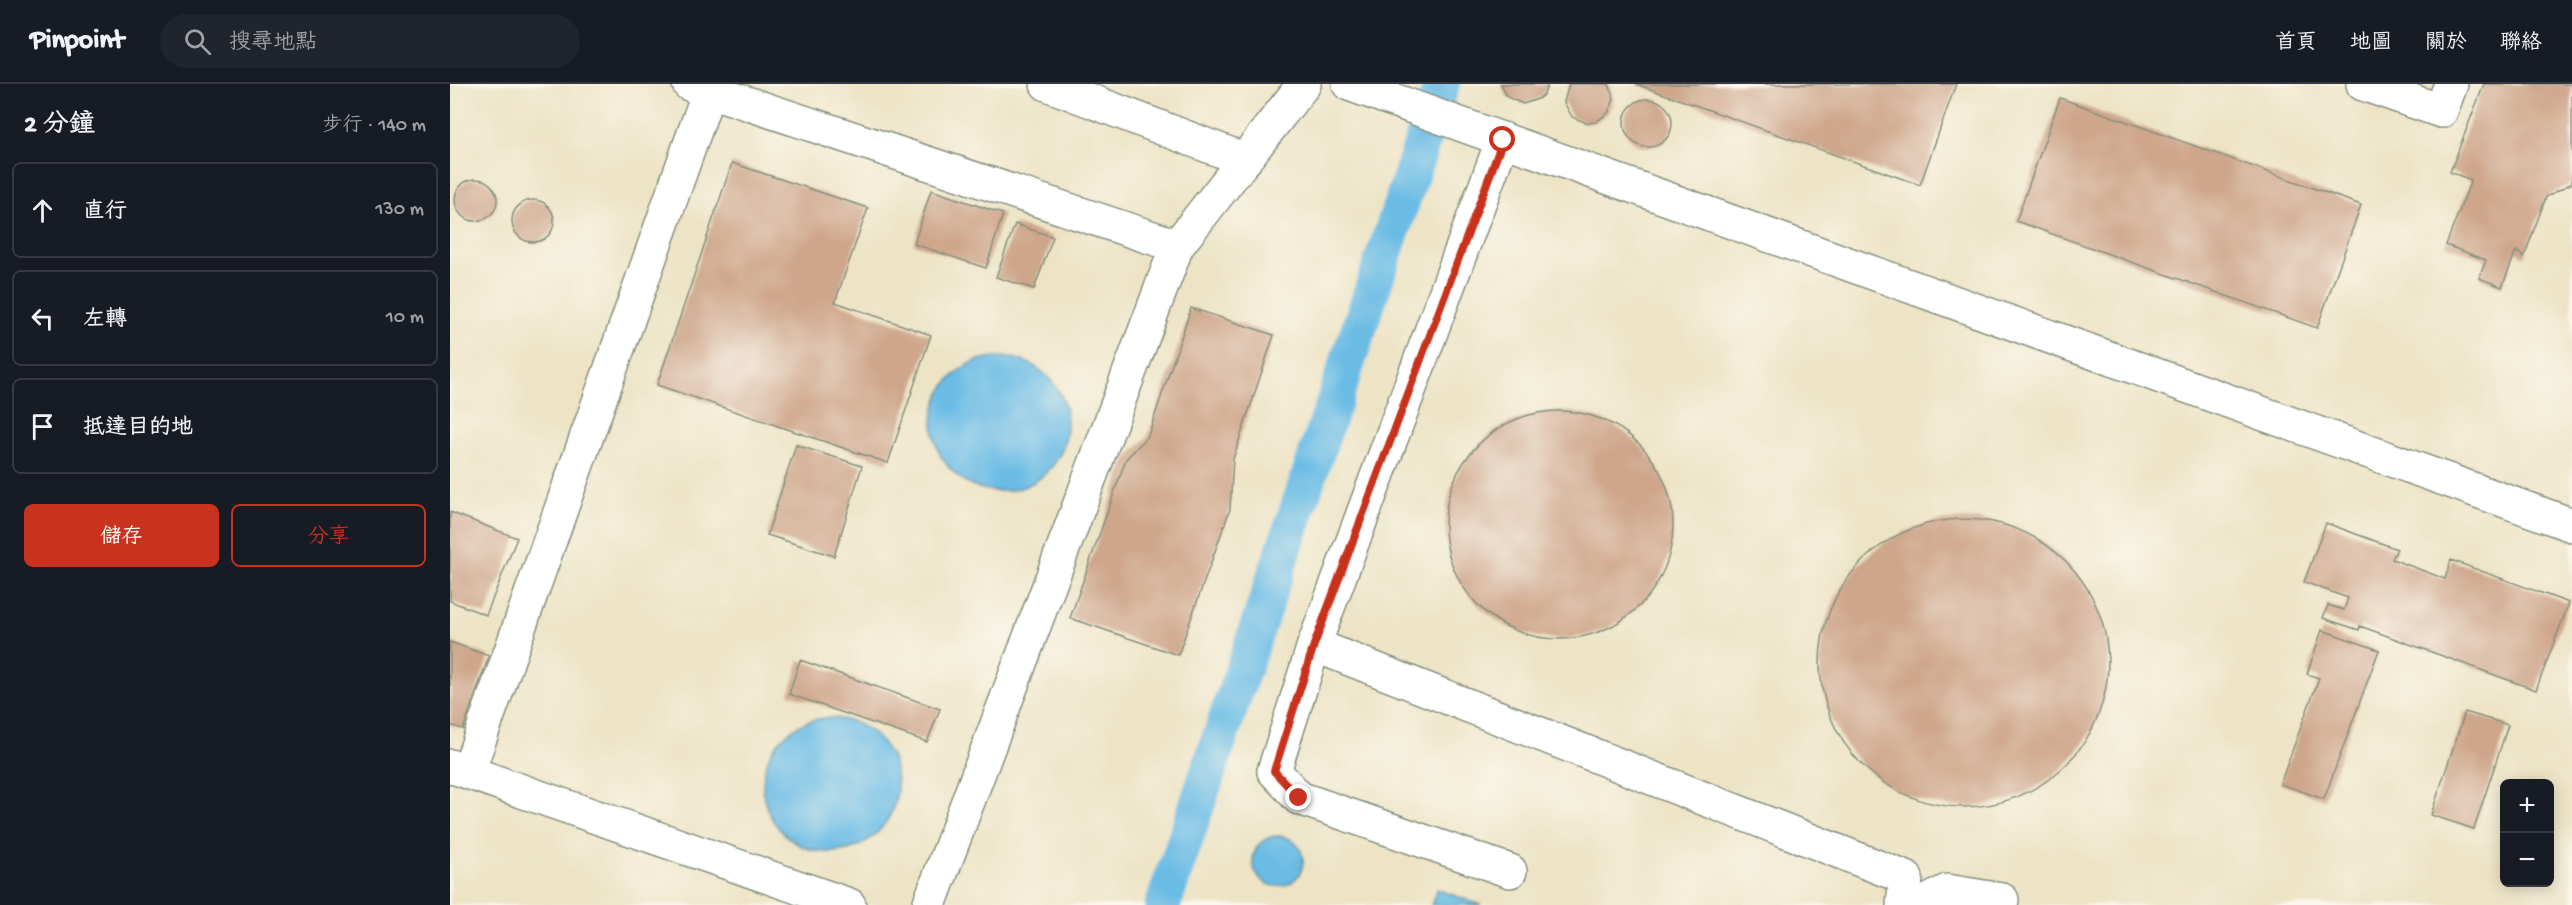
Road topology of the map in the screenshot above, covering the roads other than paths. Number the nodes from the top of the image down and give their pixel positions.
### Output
1 (1047, 84) edge
2 (1304, 84) edge
3 (2363, 84) edge
4 (2451, 84) edge
5 (1355, 86) edge
6 (699, 87) edge
7 (1503, 140) junction
8 (1245, 160) junction
9 (1177, 246) junction
10 (2572, 525) edge
11 (1314, 645) junction
12 (459, 769) edge
13 (1510, 871) dead end
14 (2002, 900) dead end
15 (849, 905) edge
16 (929, 905) edge
17 (1903, 905) edge
18 (1921, 905) edge

1 - 8 lane
2 - 8 lane
3 - 4 lane
5 - 7 lane
6 - 9 lane
6 - 12 lane
7 - 10 lane
7 - 11 lane
8 - 9 lane
9 - 16 lane
11 - 13 lane
11 - 17 lane
12 - 15 lane
14 - 18 lane

